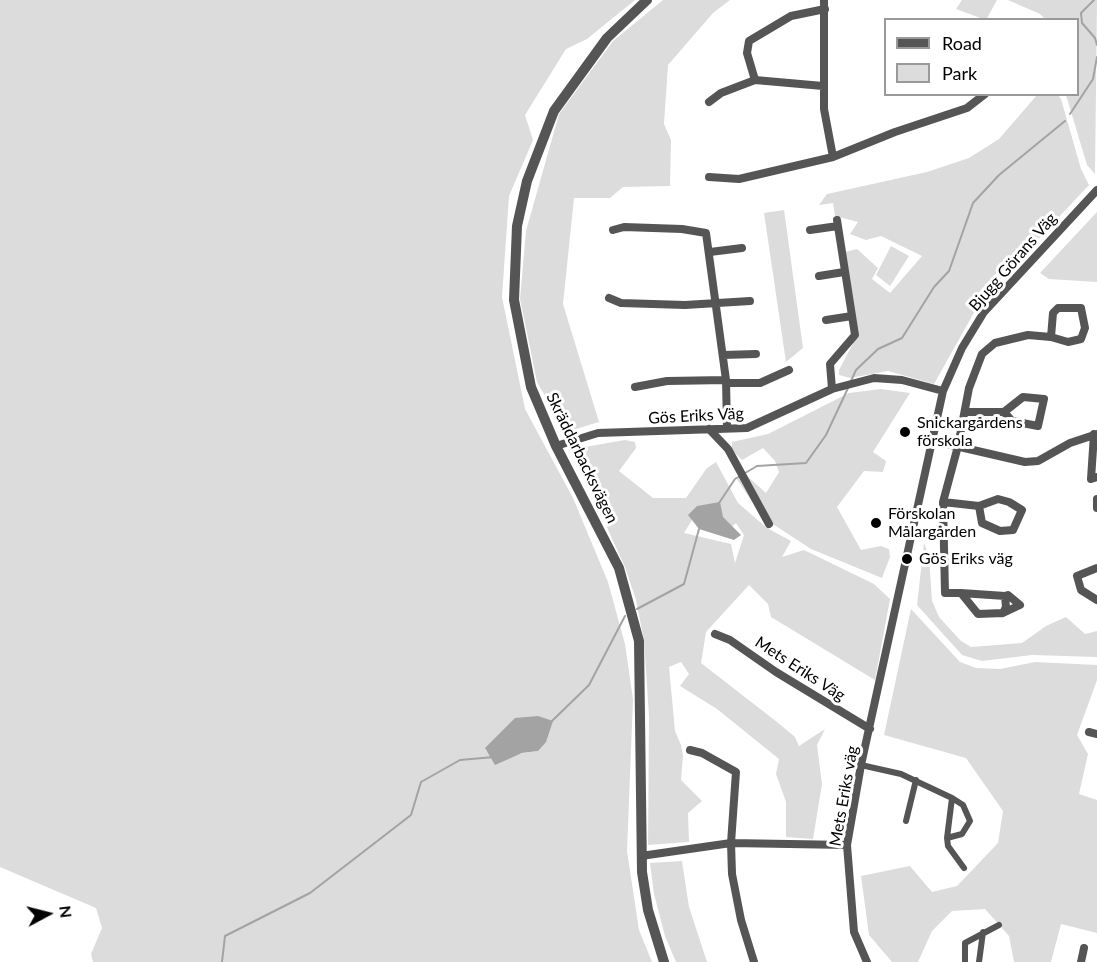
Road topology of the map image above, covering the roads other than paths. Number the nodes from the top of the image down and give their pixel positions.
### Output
1 (647, 0) edge
2 (824, 0) edge
3 (825, 9) junction
4 (755, 80) junction
5 (823, 86) junction
6 (982, 96) edge
7 (709, 102) dead end
8 (833, 157) junction
9 (709, 177) dead end
10 (1097, 190) edge
11 (613, 230) dead end
12 (810, 230) dead end
13 (742, 248) dead end
14 (710, 252) junction
15 (844, 272) junction
16 (819, 276) dead end
17 (609, 298) dead end
18 (750, 301) dead end
19 (717, 304) junction
20 (852, 316) junction
21 (826, 320) dead end
22 (1050, 337) junction
23 (756, 354) dead end
24 (723, 355) junction
25 (789, 370) dead end
26 (726, 381) junction
27 (635, 387) dead end
28 (832, 389) junction
29 (943, 392) junction
30 (965, 412) junction
31 (1004, 412) junction
32 (727, 428) junction
33 (709, 429) junction
34 (1095, 434) edge
35 (934, 441) junction
36 (556, 446) junction
37 (958, 446) junction
38 (1097, 477) edge
39 (1097, 499) edge
40 (943, 502) junction
41 (979, 506) junction
42 (1097, 508) edge
43 (769, 524) dead end
44 (1097, 567) edge
45 (962, 593) junction
46 (1005, 596) junction
47 (1097, 600) edge
48 (1003, 613) junction
49 (715, 634) dead end
50 (870, 729) junction
51 (690, 750) dead end
52 (861, 765) junction
53 (916, 780) junction
54 (952, 798) junction
55 (906, 821) dead end
56 (947, 838) junction
57 (731, 843) junction
58 (847, 845) junction
59 (641, 856) junction
60 (964, 868) dead end
61 (999, 925) dead end
62 (983, 932) junction
63 (1084, 948) dead end
64 (664, 962) edge
65 (754, 962) edge
66 (867, 962) edge
67 (965, 962) edge
68 (979, 962) edge
69 (1081, 962) edge

1 - 36 street, Skräddarbacksvägen
2 - 3 street
3 - 4 street
3 - 5 street
4 - 5 street
4 - 7 street
5 - 8 street
6 - 8 street
8 - 9 street
10 - 29 street, Bjugg Görans Väg
11 - 14 street
12 - 15 street
13 - 14 street
14 - 19 street
15 - 16 street
15 - 20 street
17 - 19 street
18 - 19 street
19 - 24 street
20 - 21 street
20 - 28 street
22 - 22 street
22 - 30 street
23 - 24 street
24 - 26 street
25 - 26 street
26 - 27 street
26 - 32 street
28 - 29 street, Gös Eriks Väg
28 - 32 street, Gös Eriks Väg
29 - 35 street
30 - 31 street
30 - 37 street
31 - 31 street
32 - 33 street, Gös Eriks Väg
33 - 36 street, Gös Eriks Väg
33 - 43 street
34 - 37 street
34 - 38 street
35 - 37 street
35 - 50 street
36 - 59 street, Skräddarbacksvägen
37 - 40 street
39 - 42 street
40 - 41 street
40 - 45 street
41 - 41 street
44 - 47 street
45 - 46 street
45 - 48 street
46 - 48 street
46 - 48 street
49 - 50 street, Mets Eriks Väg
50 - 52 street, Mets Eriks väg
51 - 57 street
52 - 53 street
52 - 58 street, Mets Eriks väg
53 - 54 street
53 - 55 street
54 - 56 street
54 - 56 street
56 - 60 street
57 - 58 street
57 - 59 street
57 - 65 street
58 - 66 street, Mets Eriks väg
59 - 64 street, Skräddarbacksvägen
61 - 62 street
62 - 67 street
62 - 68 street
63 - 69 street

